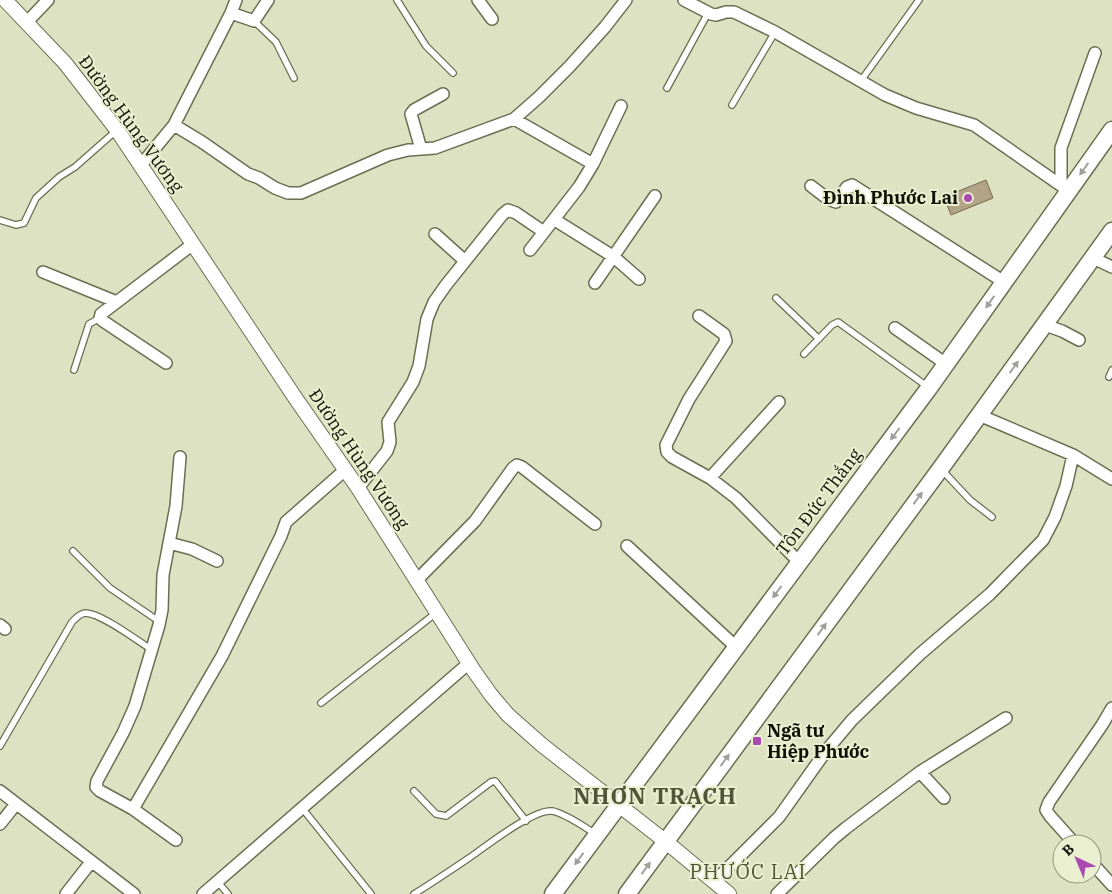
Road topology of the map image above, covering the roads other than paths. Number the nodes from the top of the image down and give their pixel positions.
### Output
1 (5, 0) edge
2 (48, 0) edge
3 (236, 0) edge
4 (268, 0) edge
5 (397, 0) edge
6 (478, 0) edge
7 (626, 0) edge
8 (684, 0) edge
9 (919, 0) edge
10 (231, 13) junction
11 (708, 13) junction
12 (492, 19) dead end
13 (254, 21) junction
14 (28, 22) junction
15 (775, 32) junction
16 (1095, 54) dead end
17 (453, 73) dead end
18 (294, 78) dead end
19 (860, 82) junction
20 (667, 88) dead end
21 (443, 94) dead end
22 (732, 105) dead end
23 (621, 106) dead end
24 (514, 119) junction
25 (174, 125) junction
26 (117, 130) junction
27 (1112, 130) edge
28 (421, 149) junction
29 (593, 164) junction
30 (141, 165) junction
31 (811, 186) dead end
32 (1065, 188) junction
33 (655, 196) dead end
34 (0, 220) edge
35 (554, 220) junction
36 (1112, 231) edge
37 (544, 232) junction
38 (435, 234) dead end
39 (193, 244) junction
40 (530, 250) dead end
41 (614, 257) junction
42 (1093, 258) junction
43 (465, 261) junction
44 (1112, 267) edge
45 (42, 272) dead end
46 (639, 279) dead end
47 (1004, 282) junction
48 (595, 283) dead end
49 (776, 298) dead end
50 (117, 302) junction
51 (699, 316) dead end
52 (100, 318) junction
53 (1045, 324) junction
54 (896, 328) dead end
55 (819, 339) junction
56 (1079, 340) dead end
57 (804, 354) dead end
58 (166, 363) dead end
59 (946, 364) junction
60 (74, 370) dead end
61 (1112, 370) edge
62 (1109, 377) dead end
63 (929, 388) junction
64 (779, 402) dead end
65 (979, 414) junction
66 (1073, 455) junction
67 (180, 457) dead end
68 (941, 468) junction
69 (345, 470) junction
70 (710, 478) junction
71 (1112, 479) edge
72 (358, 488) junction
73 (992, 517) dead end
74 (595, 524) dead end
75 (169, 543) junction
76 (627, 546) dead end
77 (73, 551) dead end
78 (218, 562) dead end
79 (800, 562) junction
80 (416, 580) junction
81 (436, 613) junction
82 (160, 622) junction
83 (736, 647) junction
84 (152, 650) junction
85 (469, 664) junction
86 (321, 703) dead end
87 (1112, 708) edge
88 (1006, 718) dead end
89 (0, 746) edge
90 (920, 772) junction
91 (0, 791) edge
92 (414, 791) dead end
93 (944, 798) dead end
94 (16, 804) junction
95 (618, 806) junction
96 (302, 808) junction
97 (133, 809) junction
98 (526, 821) junction
99 (0, 824) edge
100 (597, 834) junction
101 (1066, 834) edge
102 (176, 840) dead end
103 (665, 841) junction
104 (91, 862) junction
105 (1102, 874) edge
106 (714, 882) junction
107 (1112, 885) edge
108 (223, 888) edge
109 (66, 894) edge
110 (134, 894) edge
111 (203, 894) edge
112 (371, 894) edge
113 (414, 894) edge
114 (553, 894) edge
115 (627, 894) edge
116 (729, 894) edge
117 (777, 894) edge
118 (1104, 894) edge

1 - 14 street, Đường Hùng Vương
2 - 14 street
3 - 10 street
4 - 13 street
5 - 17 lane
6 - 12 street
7 - 24 street
8 - 11 street
9 - 19 lane
10 - 13 street
10 - 25 street
11 - 15 street
11 - 20 lane
13 - 18 lane
14 - 26 street, Đường Hùng Vương
15 - 19 street
15 - 22 lane
16 - 32 street
19 - 32 street
21 - 28 street
23 - 29 street
24 - 28 street
24 - 29 street
25 - 28 street
25 - 30 street
26 - 30 street, Đường Hùng Vương
26 - 34 lane
27 -> 32 main road, Tôn Đức Thắng
29 - 35 street
30 - 39 street, Đường Hùng Vương
31 - 47 street
32 - 47 main road, Tôn Đức Thắng
33 - 41 street
35 - 37 street
35 - 41 street
36 - 42 main road
37 - 40 street
37 - 43 street
38 - 43 street
39 - 50 street
39 - 69 street, Đường Hùng Vương
41 - 46 street
41 - 48 street
42 - 44 street
42 - 53 main road
43 - 72 street
45 - 50 street
47 -> 59 main road, Tôn Đức Thắng
49 - 55 lane
50 - 52 street
51 - 70 street
52 - 58 street
52 - 60 lane
53 - 56 street
65 -> 53 main road
54 - 59 street
55 - 57 lane
55 - 63 lane
59 - 63 main road, Tôn Đức Thắng
61 - 62 lane
63 -> 79 main road, Tôn Đức Thắng
64 - 70 street
65 - 66 street
65 - 68 main road
66 - 71 street
66 - 106 street
67 - 75 street
68 - 73 lane
103 -> 68 main road
69 - 72 street, Đường Hùng Vương
69 - 97 street
70 - 79 street
72 - 80 street, Đường Hùng Vương
74 - 80 street
75 - 78 street
75 - 82 street
76 - 83 street
77 - 82 lane
79 -> 83 main road, Tôn Đức Thắng
80 - 81 street, Đường Hùng Vương
81 - 85 street, Đường Hùng Vương
81 - 86 lane
82 - 84 street
83 - 95 main road, Tôn Đức Thắng
84 - 89 lane
84 - 97 street
85 - 95 street, Đường Hùng Vương
85 - 96 street
87 - 101 street
88 - 90 street
90 - 93 street
90 - 117 street
91 - 94 street
92 - 98 lane
94 - 99 street
94 - 104 street
95 - 100 main road, Tôn Đức Thắng
95 - 103 street, Đường Hùng Vương
96 - 108 street
96 - 112 lane
97 - 102 street
98 - 100 lane
98 - 113 lane
100 -> 114 main road, Tôn Đức Thắng
103 - 106 street, Đường Hùng Vương
115 -> 103 main road
104 - 109 street
104 - 110 street
105 - 107 street
106 - 116 street, Đường Hùng Vương
107 - 118 street
108 - 111 street

